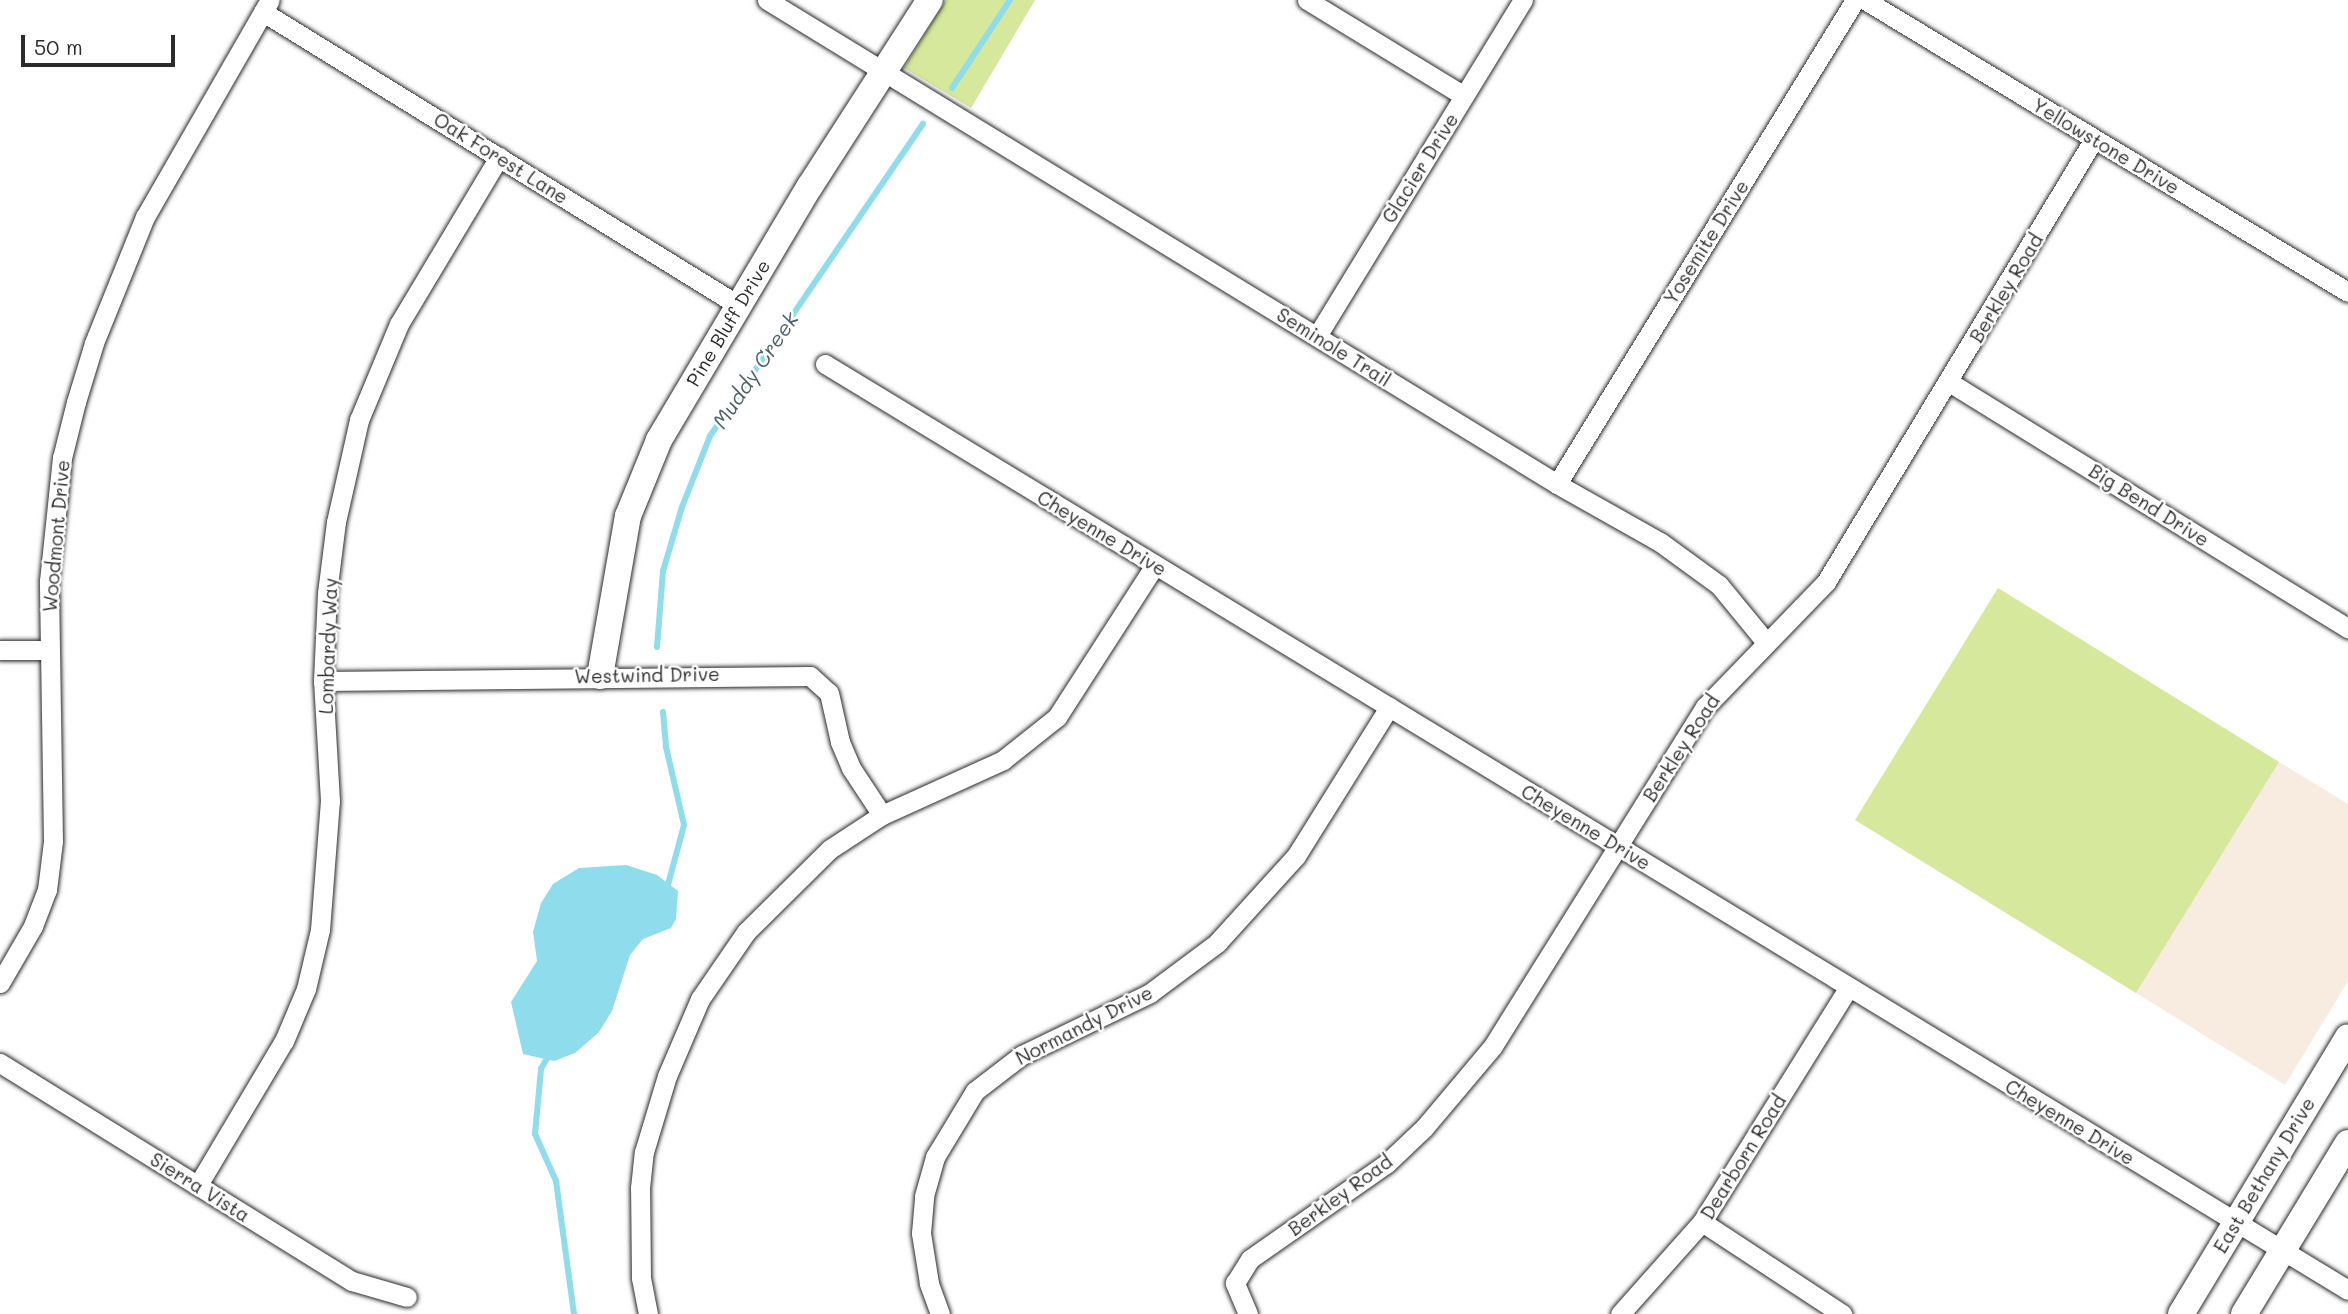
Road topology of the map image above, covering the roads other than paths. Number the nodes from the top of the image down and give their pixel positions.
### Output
1 (767, 0) edge
2 (930, 0) edge
3 (1307, 0) edge
4 (1523, 0) edge
5 (1855, 0) edge
6 (1865, 0) edge
7 (267, 6) edge
8 (886, 73) junction
9 (1464, 96) junction
10 (2094, 139) junction
11 (499, 158) junction
12 (2348, 292) edge
13 (738, 305) junction
14 (1317, 336) junction
15 (825, 364) dead end
16 (1949, 383) junction
17 (1558, 484) junction
18 (1155, 565) junction
19 (2348, 628) edge
20 (1765, 641) junction
21 (0, 650) edge
22 (47, 650) junction
23 (600, 676) junction
24 (323, 681) junction
25 (1389, 708) junction
26 (882, 815) junction
27 (1619, 847) junction
28 (0, 983) edge
29 (1849, 987) junction
30 (2348, 1037) edge
31 (0, 1063) edge
32 (2348, 1143) edge
33 (198, 1185) junction
34 (2235, 1222) junction
35 (1702, 1223) junction
36 (2284, 1250) junction
37 (2348, 1290) edge
38 (407, 1297) dead end
39 (648, 1314) edge
40 (940, 1314) edge
41 (1248, 1314) edge
42 (1620, 1314) edge
43 (1842, 1314) edge
44 (2180, 1314) edge
45 (2244, 1314) edge

1 - 8 street, Seminole Trail
2 - 8 street, Pine Bluff Drive
3 - 9 street
4 - 9 street, Glacier Drive
5 - 17 street, Yosemite Drive
6 - 10 street, Yellowstone Drive
7 - 11 street, Oak Forest Lane
7 - 22 street, Woodmont Drive
8 - 13 street, Pine Bluff Drive
8 - 14 street, Seminole Trail
9 - 14 street, Glacier Drive
10 - 12 street, Yellowstone Drive
10 - 16 street, Berkley Road
11 - 13 street, Oak Forest Lane
11 - 24 street, Lombardy Way
13 - 23 street, Pine Bluff Drive
14 - 17 street, Seminole Trail
15 - 18 street, Cheyenne Drive
16 - 19 street, Big Bend Drive
16 - 20 street, Berkley Road
17 - 20 street, Seminole Trail
18 - 25 street, Cheyenne Drive
18 - 26 street
20 - 27 street, Berkley Road
21 - 22 street
22 - 28 street, Woodmont Drive
23 - 24 street, Westwind Drive
23 - 26 street, Westwind Drive
24 - 33 street, Lombardy Way
25 - 27 street, Cheyenne Drive
25 - 40 street, Normandy Drive
26 - 39 street
27 - 29 street, Cheyenne Drive
27 - 41 street, Berkley Road
29 - 34 street, Cheyenne Drive
29 - 35 street, Dearborn Road
30 - 34 street, East Bethany Drive
31 - 33 street, Sierra Vista
32 - 36 street
33 - 38 street, Sierra Vista
34 - 36 street, Cheyenne Drive
34 - 44 street, East Bethany Drive
35 - 42 street, Dearborn Road
35 - 43 street
36 - 37 street, Cheyenne Drive
36 - 45 street

